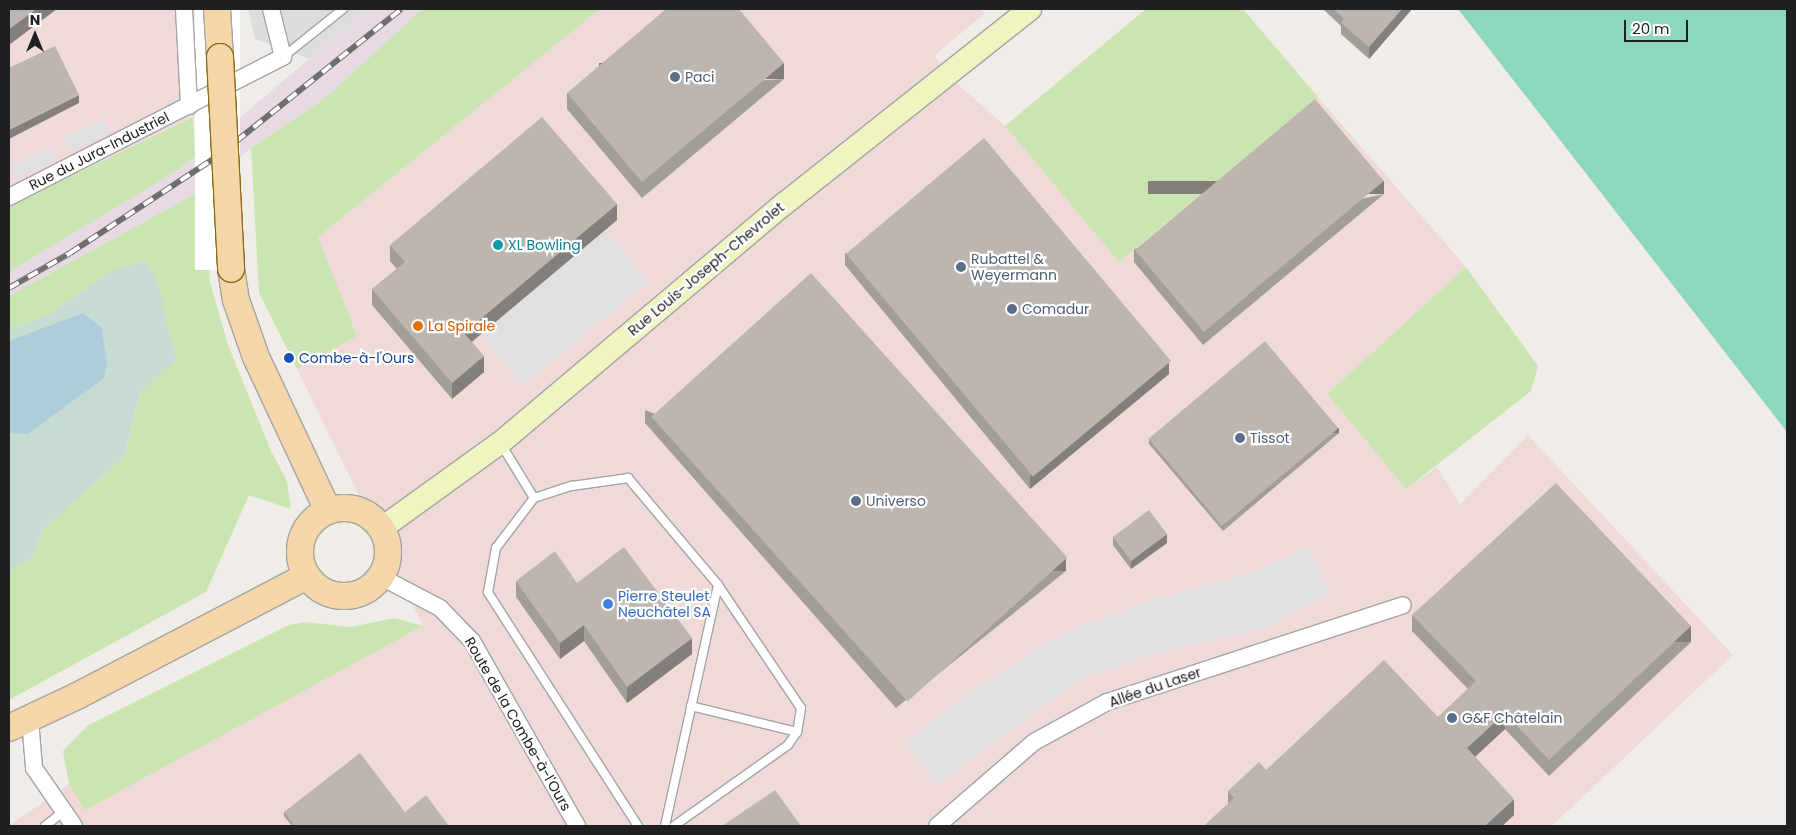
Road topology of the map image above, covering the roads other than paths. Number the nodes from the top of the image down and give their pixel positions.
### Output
1 (184, 9) edge
2 (217, 9) edge
3 (271, 9) edge
4 (343, 9) edge
5 (1030, 9) edge
6 (283, 57) junction
7 (189, 106) junction
8 (9, 196) edge
9 (500, 442) junction
10 (534, 498) junction
11 (328, 511) junction
12 (382, 528) junction
13 (308, 576) junction
14 (381, 577) junction
15 (718, 586) junction
16 (1403, 605) dead end
17 (691, 706) junction
18 (19, 724) edge
19 (797, 732) junction
20 (63, 812) junction
21 (45, 826) edge
22 (74, 826) edge
23 (577, 826) edge
24 (638, 826) edge
25 (665, 826) edge
26 (674, 826) edge
27 (937, 826) edge

1 - 7 street
2 - 11 main road, bridge
3 - 6 street
4 - 6 lane
5 - 9 main road, Rue Louis-Joseph-Chevrolet
6 - 7 street, Rue du Jura-Industriel
7 - 8 street, Rue du Jura-Industriel
9 - 10 lane
9 - 12 main road, Rue Louis-Joseph-Chevrolet
10 - 15 lane
10 - 24 lane
11 - 12 main road
11 - 13 main road
12 - 14 main road
13 - 14 main road
13 - 18 main road
14 - 23 street, Route de la Combe-à-l'Ours
15 - 17 lane
15 - 19 lane
16 - 27 street, Allée du Laser
17 - 19 lane
17 - 25 lane
18 - 20 street
19 - 26 lane
20 - 21 lane
20 - 22 street

